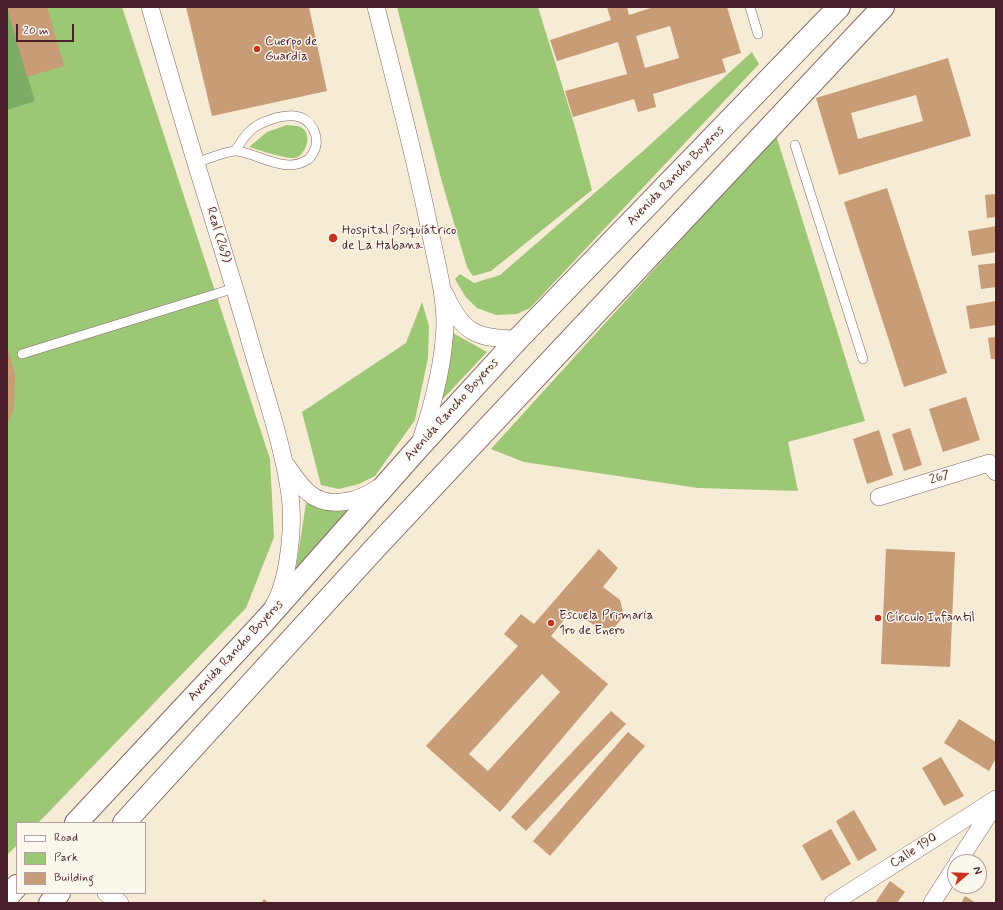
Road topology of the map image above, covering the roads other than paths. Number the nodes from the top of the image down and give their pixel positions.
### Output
1 (150, 7) edge
2 (376, 7) edge
3 (750, 7) edge
4 (839, 7) edge
5 (883, 7) edge
6 (758, 34) dead end
7 (794, 145) dead end
8 (235, 151) junction
9 (196, 163) junction
10 (441, 283) junction
11 (235, 288) junction
12 (518, 339) junction
13 (22, 354) dead end
14 (863, 359) dead end
15 (419, 447) junction
16 (285, 463) junction
17 (996, 472) edge
18 (390, 479) junction
19 (879, 497) dead end
20 (262, 624) junction
21 (996, 798) edge
22 (996, 803) edge
23 (77, 822) edge
24 (125, 822) edge
25 (963, 854) edge
26 (947, 880) edge
27 (16, 887) edge
28 (58, 894) edge
29 (107, 894) edge
30 (7, 897) edge
31 (50, 903) edge
32 (120, 903) edge
33 (833, 903) edge
34 (932, 903) edge

1 - 9 street, Real (269)
2 - 10 street
3 - 6 lane
4 - 12 highway, Avenida Rancho Boyeros
5 - 24 highway
7 - 14 lane
8 - 8 lane
8 - 9 lane
9 - 11 street, Real (269)
10 - 12 street
10 - 15 street
11 - 13 lane
11 - 16 street, Real (269)
12 - 15 highway, Avenida Rancho Boyeros
15 - 18 highway, Avenida Rancho Boyeros
16 - 18 street, Real (269)
16 - 20 street, Real (269)
17 - 19 street, 267
18 - 20 highway, Avenida Rancho Boyeros
20 - 23 highway, Avenida Rancho Boyeros
21 - 33 street, Calle 190
22 - 25 street
26 - 34 street
27 - 30 highway
28 - 31 highway
29 - 32 street

